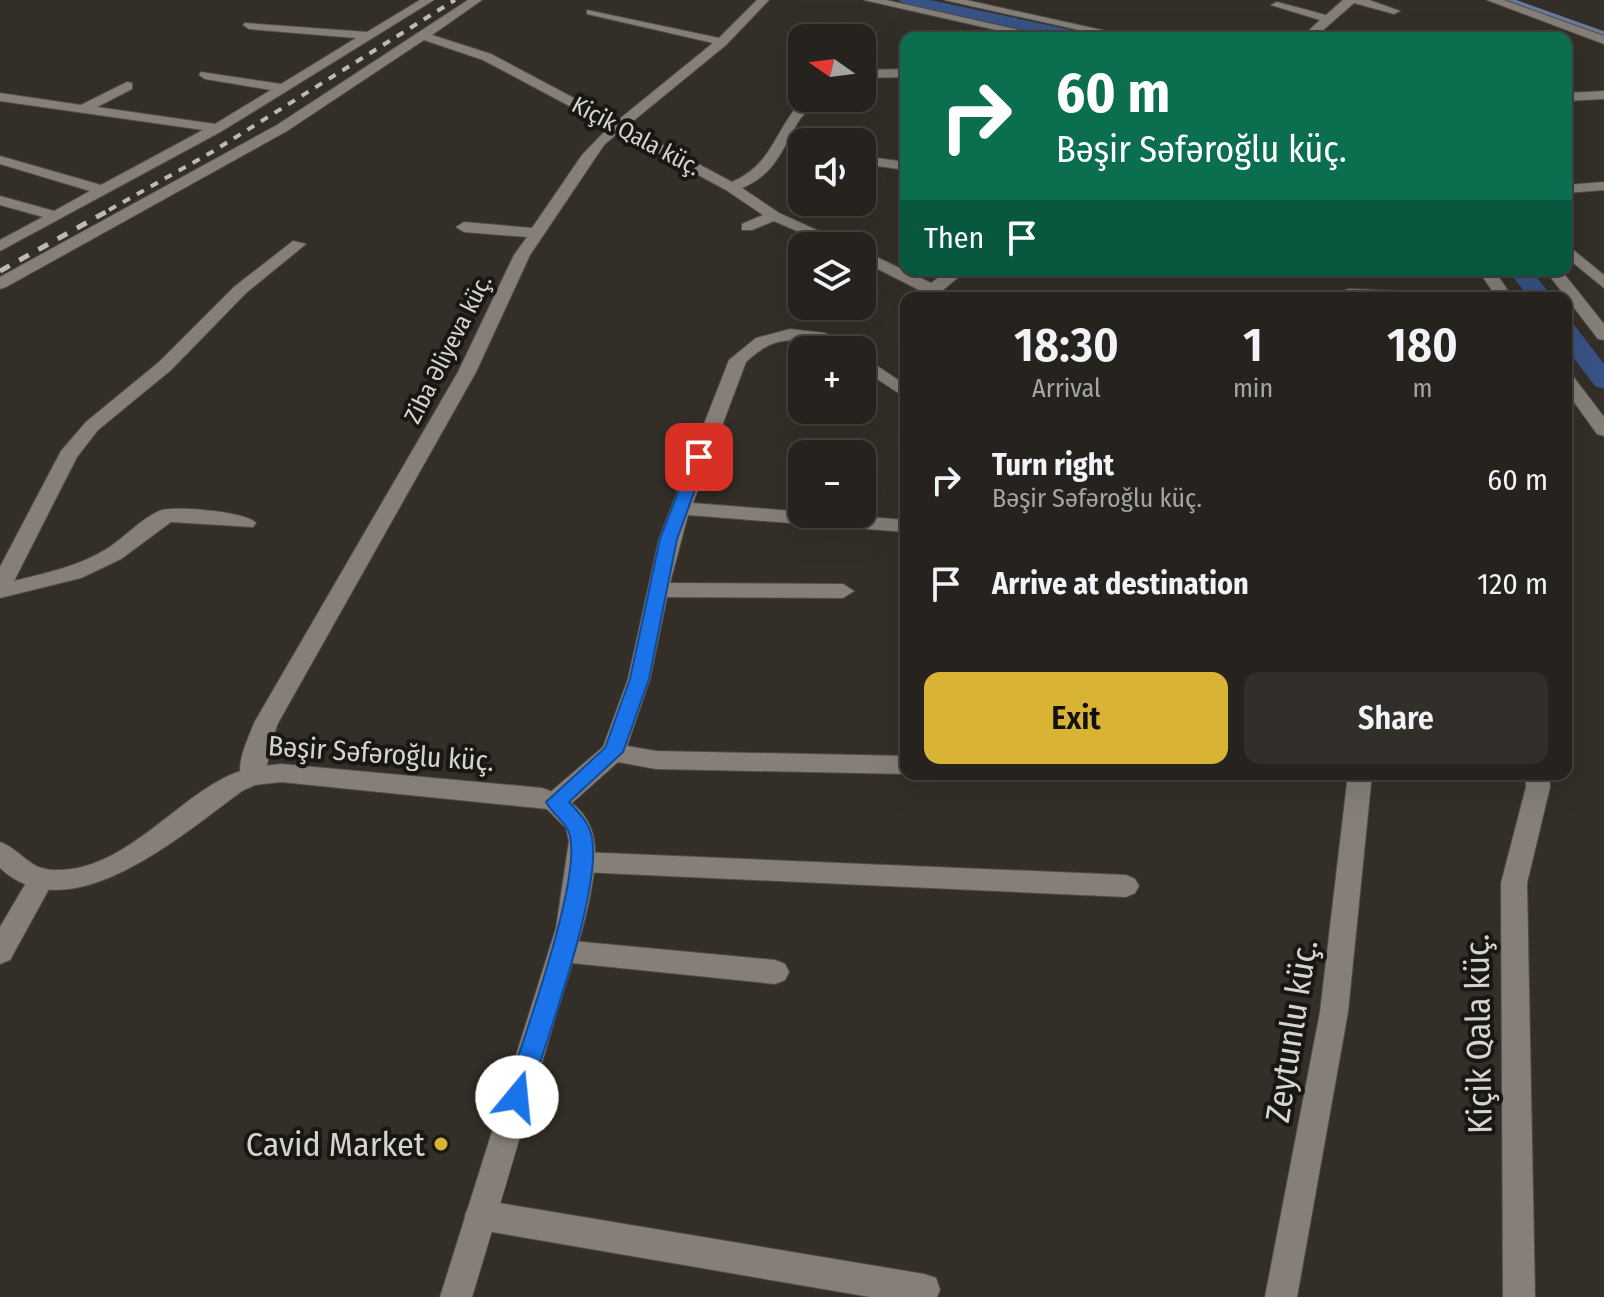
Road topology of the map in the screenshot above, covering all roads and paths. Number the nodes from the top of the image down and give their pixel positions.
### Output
1 (428, 0) edge
2 (476, 0) edge
3 (763, 0) edge
4 (870, 0) edge
5 (950, 0) edge
6 (1350, 0) edge
7 (1357, 0) edge
8 (1493, 0) edge
9 (972, 2) edge
10 (1277, 5) dead end
11 (1548, 5) dead end
12 (1394, 11) dead end
13 (591, 12) dead end
14 (1329, 19) junction
15 (249, 25) dead end
16 (1604, 26) edge
17 (1013, 31) joint
18 (1018, 32) edge
19 (1105, 32) edge
20 (1314, 32) edge
21 (369, 36) junction
22 (424, 36) junction
23 (1604, 40) edge
24 (722, 42) junction
25 (900, 73) edge
26 (876, 74) edge
27 (205, 75) dead end
28 (127, 86) dead end
29 (284, 88) junction
30 (1604, 95) edge
31 (0, 97) edge
32 (1572, 97) edge
33 (83, 109) junction
34 (799, 112) edge
35 (620, 126) junction
36 (217, 128) junction
37 (0, 160) edge
38 (876, 162) edge
39 (900, 165) edge
40 (1604, 186) edge
41 (731, 187) junction
42 (1572, 189) edge
43 (104, 191) junction
44 (0, 200) edge
45 (57, 216) junction
46 (774, 216) junction
47 (464, 227) dead end
48 (747, 227) dead end
49 (811, 232) edge
50 (537, 233) junction
51 (298, 244) dead end
52 (0, 246) edge
53 (1572, 254) edge
54 (876, 262) edge
55 (900, 274) edge
56 (904, 276) edge
57 (951, 276) edge
58 (1558, 276) edge
59 (1604, 283) edge
60 (0, 284) edge
61 (932, 290) junction
62 (936, 292) edge
63 (1570, 292) edge
64 (1572, 294) edge
65 (1604, 335) edge
66 (811, 336) edge
67 (876, 371) edge
68 (1572, 387) edge
69 (900, 389) edge
70 (1604, 430) edge
71 (680, 508) junction
72 (246, 523) dead end
73 (900, 526) edge
74 (0, 589) edge
75 (659, 590) junction
76 (843, 591) dead end
77 (613, 752) junction
78 (900, 765) edge
79 (252, 776) junction
80 (1359, 780) edge
81 (1537, 780) edge
82 (556, 802) junction
83 (0, 852) edge
84 (581, 862) junction
85 (42, 878) junction
86 (1126, 886) dead end
87 (562, 951) junction
88 (0, 952) edge
89 (775, 972) dead end
90 (481, 1215) junction
91 (924, 1290) dead end
92 (456, 1297) edge
93 (1281, 1297) edge
94 (1519, 1297) edge

1 - 21 street
2 - 22 street
3 - 24 street, Ziba Əliyeva küç.
4 - 17 street
5 - 9 street
6 - 14 street
7 - 12 street
8 - 23 street
9 - 19 street
10 - 14 street
11 - 16 street
13 - 24 street
14 - 20 street
15 - 21 street
17 - 18 street
21 - 29 street
22 - 35 street, Kiçik Qala küç.
22 - 60 street
24 - 35 street, Ziba Əliyeva küç.
25 - 26 street
27 - 29 street
28 - 33 street
29 - 36 street
30 - 32 street
31 - 33 street
33 - 36 street
34 - 41 street
35 - 41 street, Kiçik Qala küç.
35 - 50 street, Ziba Əliyeva küç.
36 - 43 street
37 - 43 street
38 - 39 street
40 - 42 street
41 - 46 street, Kiçik Qala küç.
43 - 45 street
44 - 45 street
45 - 52 street
46 - 48 street
46 - 49 street, Kiçik Qala küç.
47 - 50 street
50 - 79 street, Ziba Əliyeva küç.
51 - 74 street
53 - 59 street
54 - 55 street
56 - 61 street
57 - 61 street
58 - 63 street
61 - 62 street
64 - 65 street
66 - 71 street
67 - 69 street
68 - 70 street
71 - 73 street
71 - 75 street
72 - 74 street
75 - 76 street
75 - 77 street
77 - 78 street
77 - 82 street
79 - 82 street, Bəşir Səfəroğlu küç.
79 - 85 street, Bəşir Səfəroğlu küç.
80 - 93 street, Zeytunlu küç.
81 - 94 street, Kiçik Qala küç.
82 - 84 street
83 - 85 street, Bəşir Səfəroğlu küç.
84 - 86 street
84 - 87 street
85 - 88 street
87 - 89 street
87 - 90 street
90 - 91 street
90 - 92 street

